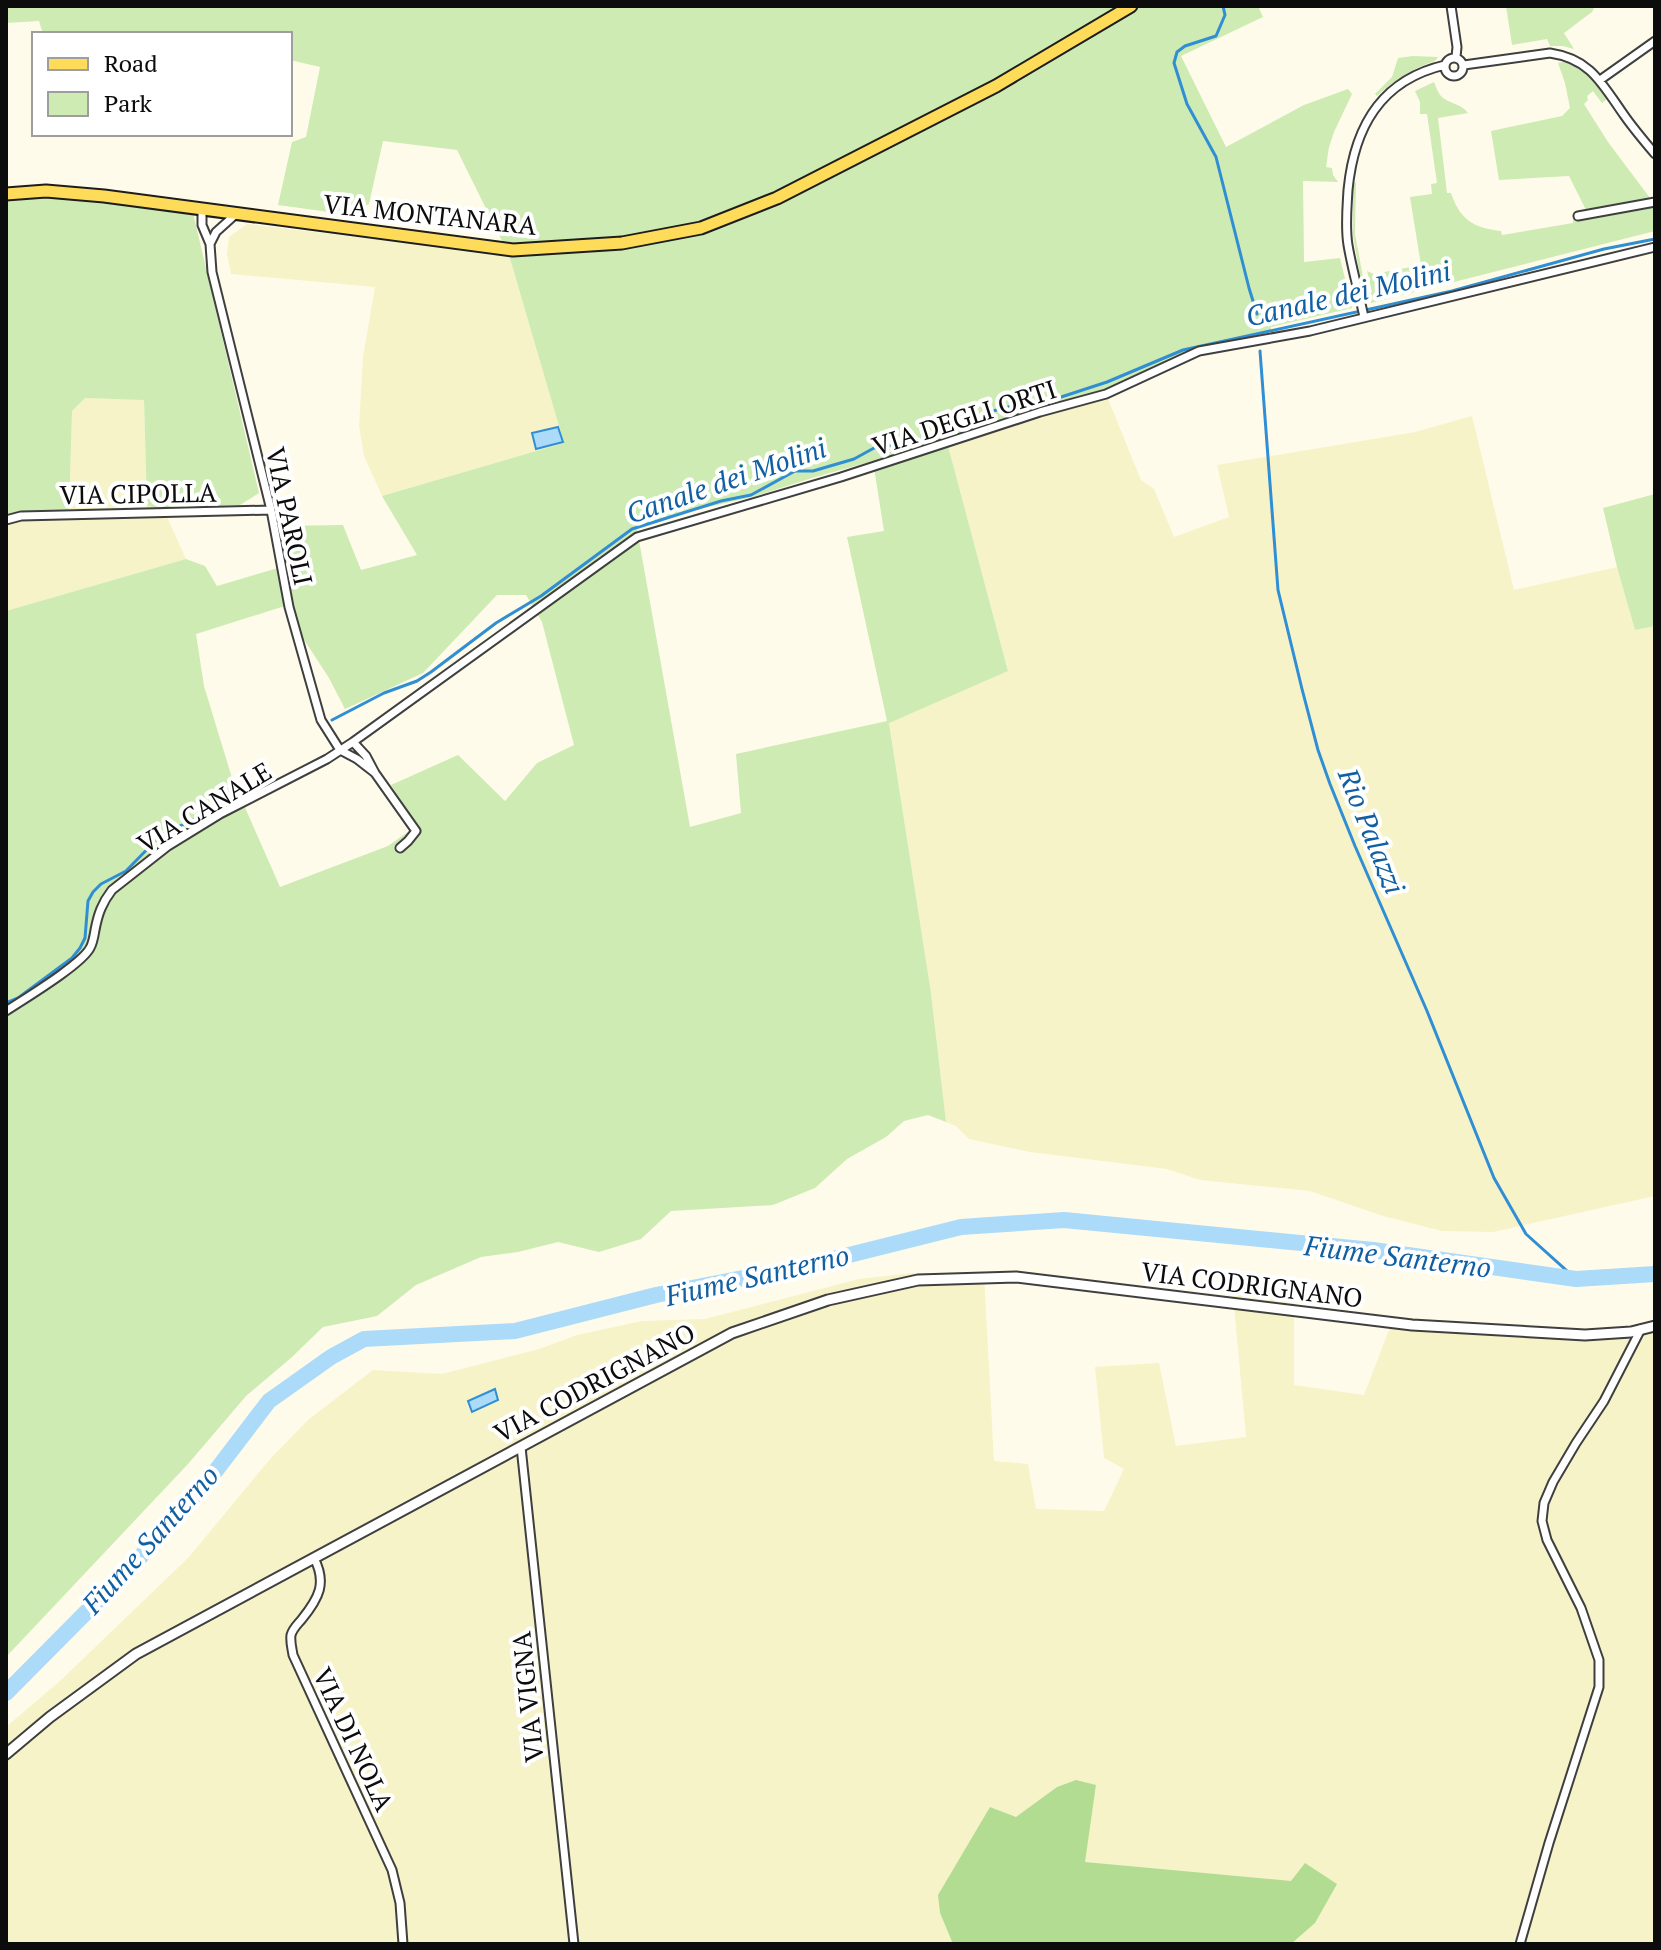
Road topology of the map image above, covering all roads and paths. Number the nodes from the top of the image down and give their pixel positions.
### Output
1 (1131, 6) edge
2 (1451, 6) edge
3 (1655, 41) edge
4 (1456, 57) junction
5 (1445, 65) junction
6 (1464, 65) junction
7 (1600, 80) junction
8 (1655, 154) edge
9 (6, 194) edge
10 (1655, 202) edge
11 (202, 209) junction
12 (217, 212) junction
13 (236, 214) junction
14 (1578, 216) dead end
15 (216, 232) junction
16 (210, 244) junction
17 (1655, 247) edge
18 (1364, 315) junction
19 (271, 510) junction
20 (6, 520) edge
21 (353, 742) junction
22 (340, 750) junction
23 (375, 773) junction
24 (400, 848) dead end
25 (6, 1011) edge
26 (1655, 1326) edge
27 (1641, 1329) junction
28 (521, 1447) junction
29 (314, 1558) junction
30 (6, 1754) edge
31 (403, 1944) edge
32 (574, 1944) edge
33 (1520, 1944) edge

1 - 13 main road, VIA MONTANARA
2 - 4 street
3 - 7 street
4 - 5 street
4 - 6 street
5 - 6 street
5 - 18 street
6 - 7 street
7 - 8 street
9 - 11 main road, VIA MONTANARA
10 - 14 street
11 - 12 main road, VIA MONTANARA
11 - 16 street, VIA PAROLI
12 - 13 main road, VIA MONTANARA
12 - 15 street
13 - 15 street
15 - 16 street
16 - 19 street, VIA PAROLI
17 - 18 street, VIA DEGLI ORTI
18 - 21 street, VIA DEGLI ORTI
19 - 20 street, VIA CIPOLLA
19 - 22 street, VIA PAROLI
21 - 22 street, VIA DEGLI ORTI
21 - 23 street, VIA PAROLI
22 - 23 street, VIA PAROLI
22 - 25 street, VIA CANALE
23 - 24 street, VIA PAROLI
26 - 27 street, VIA CODRIGNANO
27 - 28 street, VIA CODRIGNANO
27 - 33 street
28 - 29 street, VIA CODRIGNANO
28 - 32 street, VIA VIGNA
29 - 30 street, VIA CODRIGNANO
29 - 31 street, VIA DI NOLA

